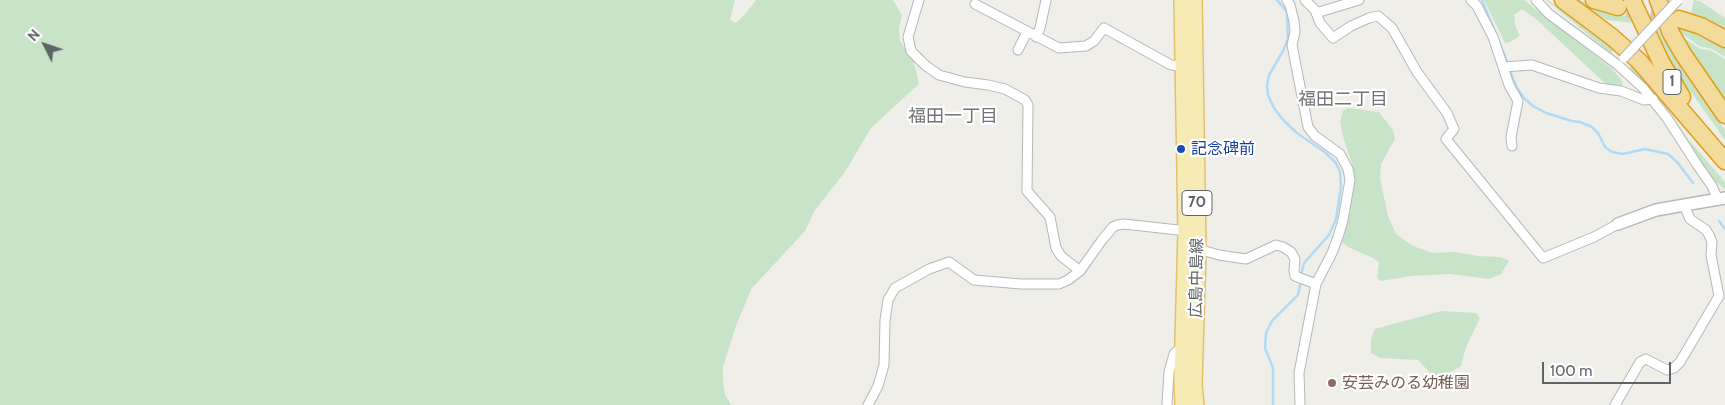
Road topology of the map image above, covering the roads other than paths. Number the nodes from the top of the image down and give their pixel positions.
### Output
1 (919, 0) edge
2 (1046, 0) edge
3 (1182, 0) edge
4 (1194, 0) edge
5 (1288, 0) edge
6 (1305, 0) edge
7 (1358, 0) edge
8 (1471, 0) edge
9 (1536, 0) edge
10 (1562, 0) edge
11 (1594, 0) edge
12 (1658, 0) edge
13 (1678, 0) edge
14 (1625, 3) edge
15 (981, 4) edge
16 (1316, 13) junction
17 (1679, 19) tunnel mouth
18 (1027, 32) junction
19 (1036, 36) junction
20 (1725, 40) edge
21 (1018, 50) dead end
22 (1621, 61) junction
23 (1190, 66) junction
24 (1503, 67) junction
25 (1653, 99) junction
26 (1725, 115) edge
27 (1512, 146) dead end
28 (1725, 156) edge
29 (1725, 161) edge
30 (1721, 199) edge
31 (1684, 205) junction
32 (1618, 224) joint
33 (1192, 231) junction
34 (1198, 249) junction
35 (1080, 271) junction
36 (1316, 284) junction
37 (1189, 349) junction
38 (868, 405) edge
39 (1167, 405) edge
40 (1183, 405) edge
41 (1196, 405) edge
42 (1300, 405) edge
43 (1615, 405) edge

1 - 35 street
2 - 19 street
3 - 23 main road, 広島中島線 / 70
4 - 23 main road, 広島中島線 / 70
5 - 36 street
6 - 16 street
7 - 16 street
8 - 24 street
9 - 22 street
10 - 29 highway
11 - 14 highway
12 - 26 highway, 1
13 - 22 street, bridge
14 - 28 highway, 1
15 - 18 street
16 - 32 street
17 - 20 highway
18 - 19 street
18 - 21 street
19 - 23 street
22 - 25 street
23 - 33 main road, 広島中島線 / 70
24 - 25 street
24 - 27 street
25 - 30 street
30 - 31 street
31 - 32 street
31 - 43 street
33 - 34 main road, 広島中島線 / 70
33 - 35 street
33 - 37 main road, 広島中島線 / 70
34 - 36 street
34 - 37 main road, 広島中島線 / 70
35 - 38 street
36 - 42 street
37 - 39 street
37 - 40 main road, 広島中島線 / 70
37 - 41 main road, 広島中島線 / 70

